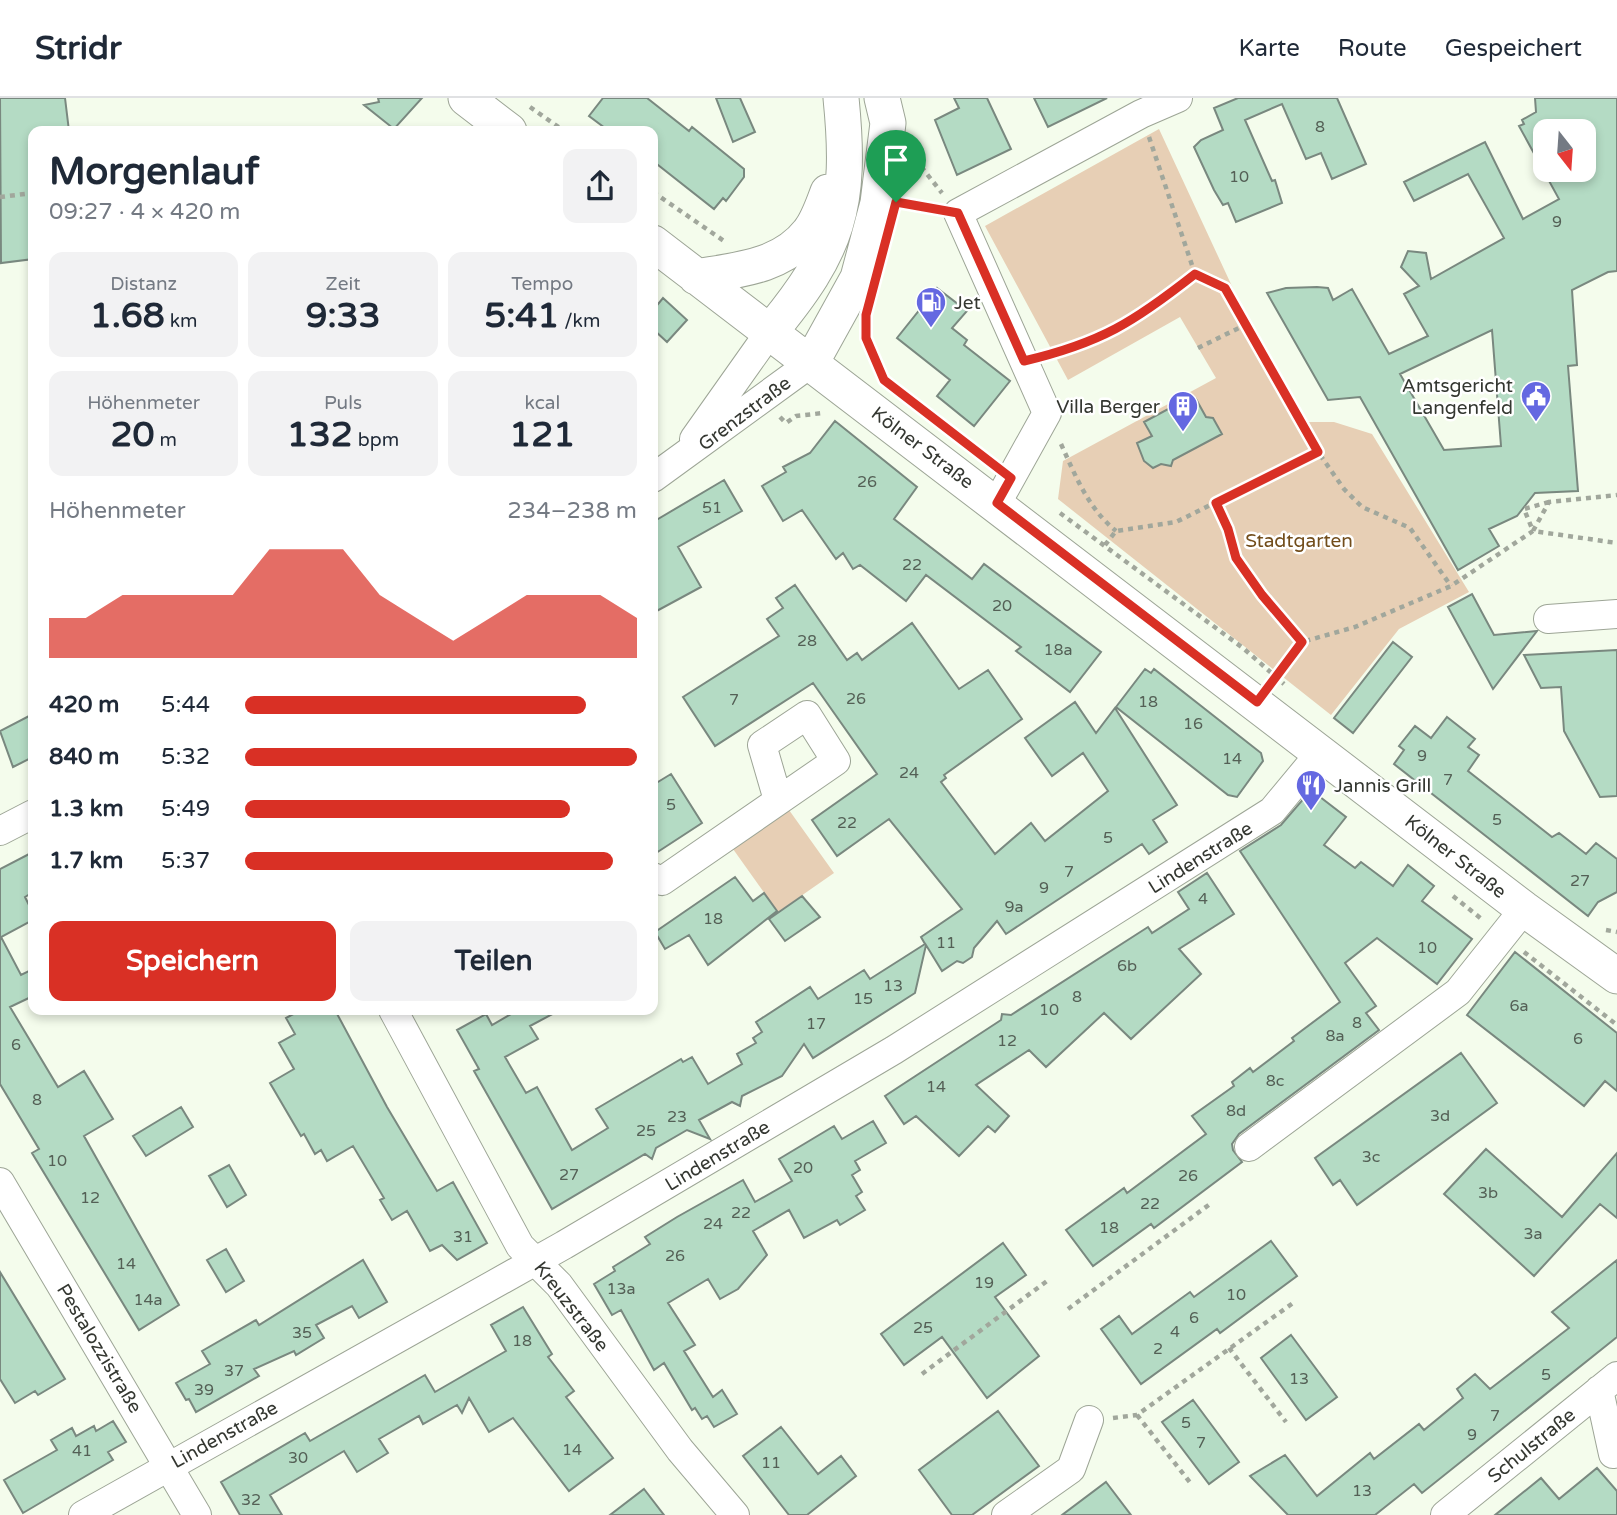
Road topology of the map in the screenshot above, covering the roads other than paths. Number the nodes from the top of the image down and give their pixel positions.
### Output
1 (467, 98) edge
2 (841, 98) edge
3 (1178, 98) edge
4 (885, 111) edge
5 (517, 117) edge
6 (843, 161) junction
7 (658, 247) edge
8 (696, 277) junction
9 (769, 332) junction
10 (811, 363) junction
11 (678, 463) junction
12 (658, 475) edge
13 (997, 503) junction
14 (1617, 614) edge
15 (1548, 619) dead end
16 (1321, 752) junction
17 (778, 800) dead end
18 (28, 817) edge
19 (0, 831) edge
20 (658, 879) edge
21 (1524, 909) junction
22 (1611, 964) edge
23 (396, 1015) edge
24 (1249, 1147) dead end
25 (0, 1182) edge
26 (536, 1259) junction
27 (1608, 1383) edge
28 (1089, 1420) road end
29 (1613, 1454) dead end
30 (168, 1465) junction
31 (83, 1515) edge
32 (197, 1515) edge
33 (735, 1515) edge
34 (1006, 1515) edge
35 (1445, 1515) edge

1 - 5 main road
2 - 6 main road
3 - 13 street
4 - 10 main road
6 - 8 main road
6 - 9 main road
7 - 8 main road, Kölner Straße
8 - 9 main road, Kölner Straße
9 - 10 main road, Kölner Straße
9 - 11 street, Grenzstraße
10 - 11 street, Grenzstraße
10 - 13 main road, Kölner Straße
11 - 12 street, Grenzstraße
13 - 16 main road, Kölner Straße
14 - 15 street
16 - 21 main road, Kölner Straße
16 - 26 street, Lindenstraße
17 - 20 street
18 - 19 street
21 - 22 main road, Kölner Straße
21 - 24 street, Kölner Straße
23 - 26 street, Kreuzstraße
25 - 30 street, Pestalozzistraße
26 - 30 street, Lindenstraße
26 - 33 street, Kreuzstraße
27 - 29 street
27 - 35 street, Schulstraße
28 - 34 street
30 - 31 street, Lindenstraße
30 - 32 street, Pestalozzistraße

